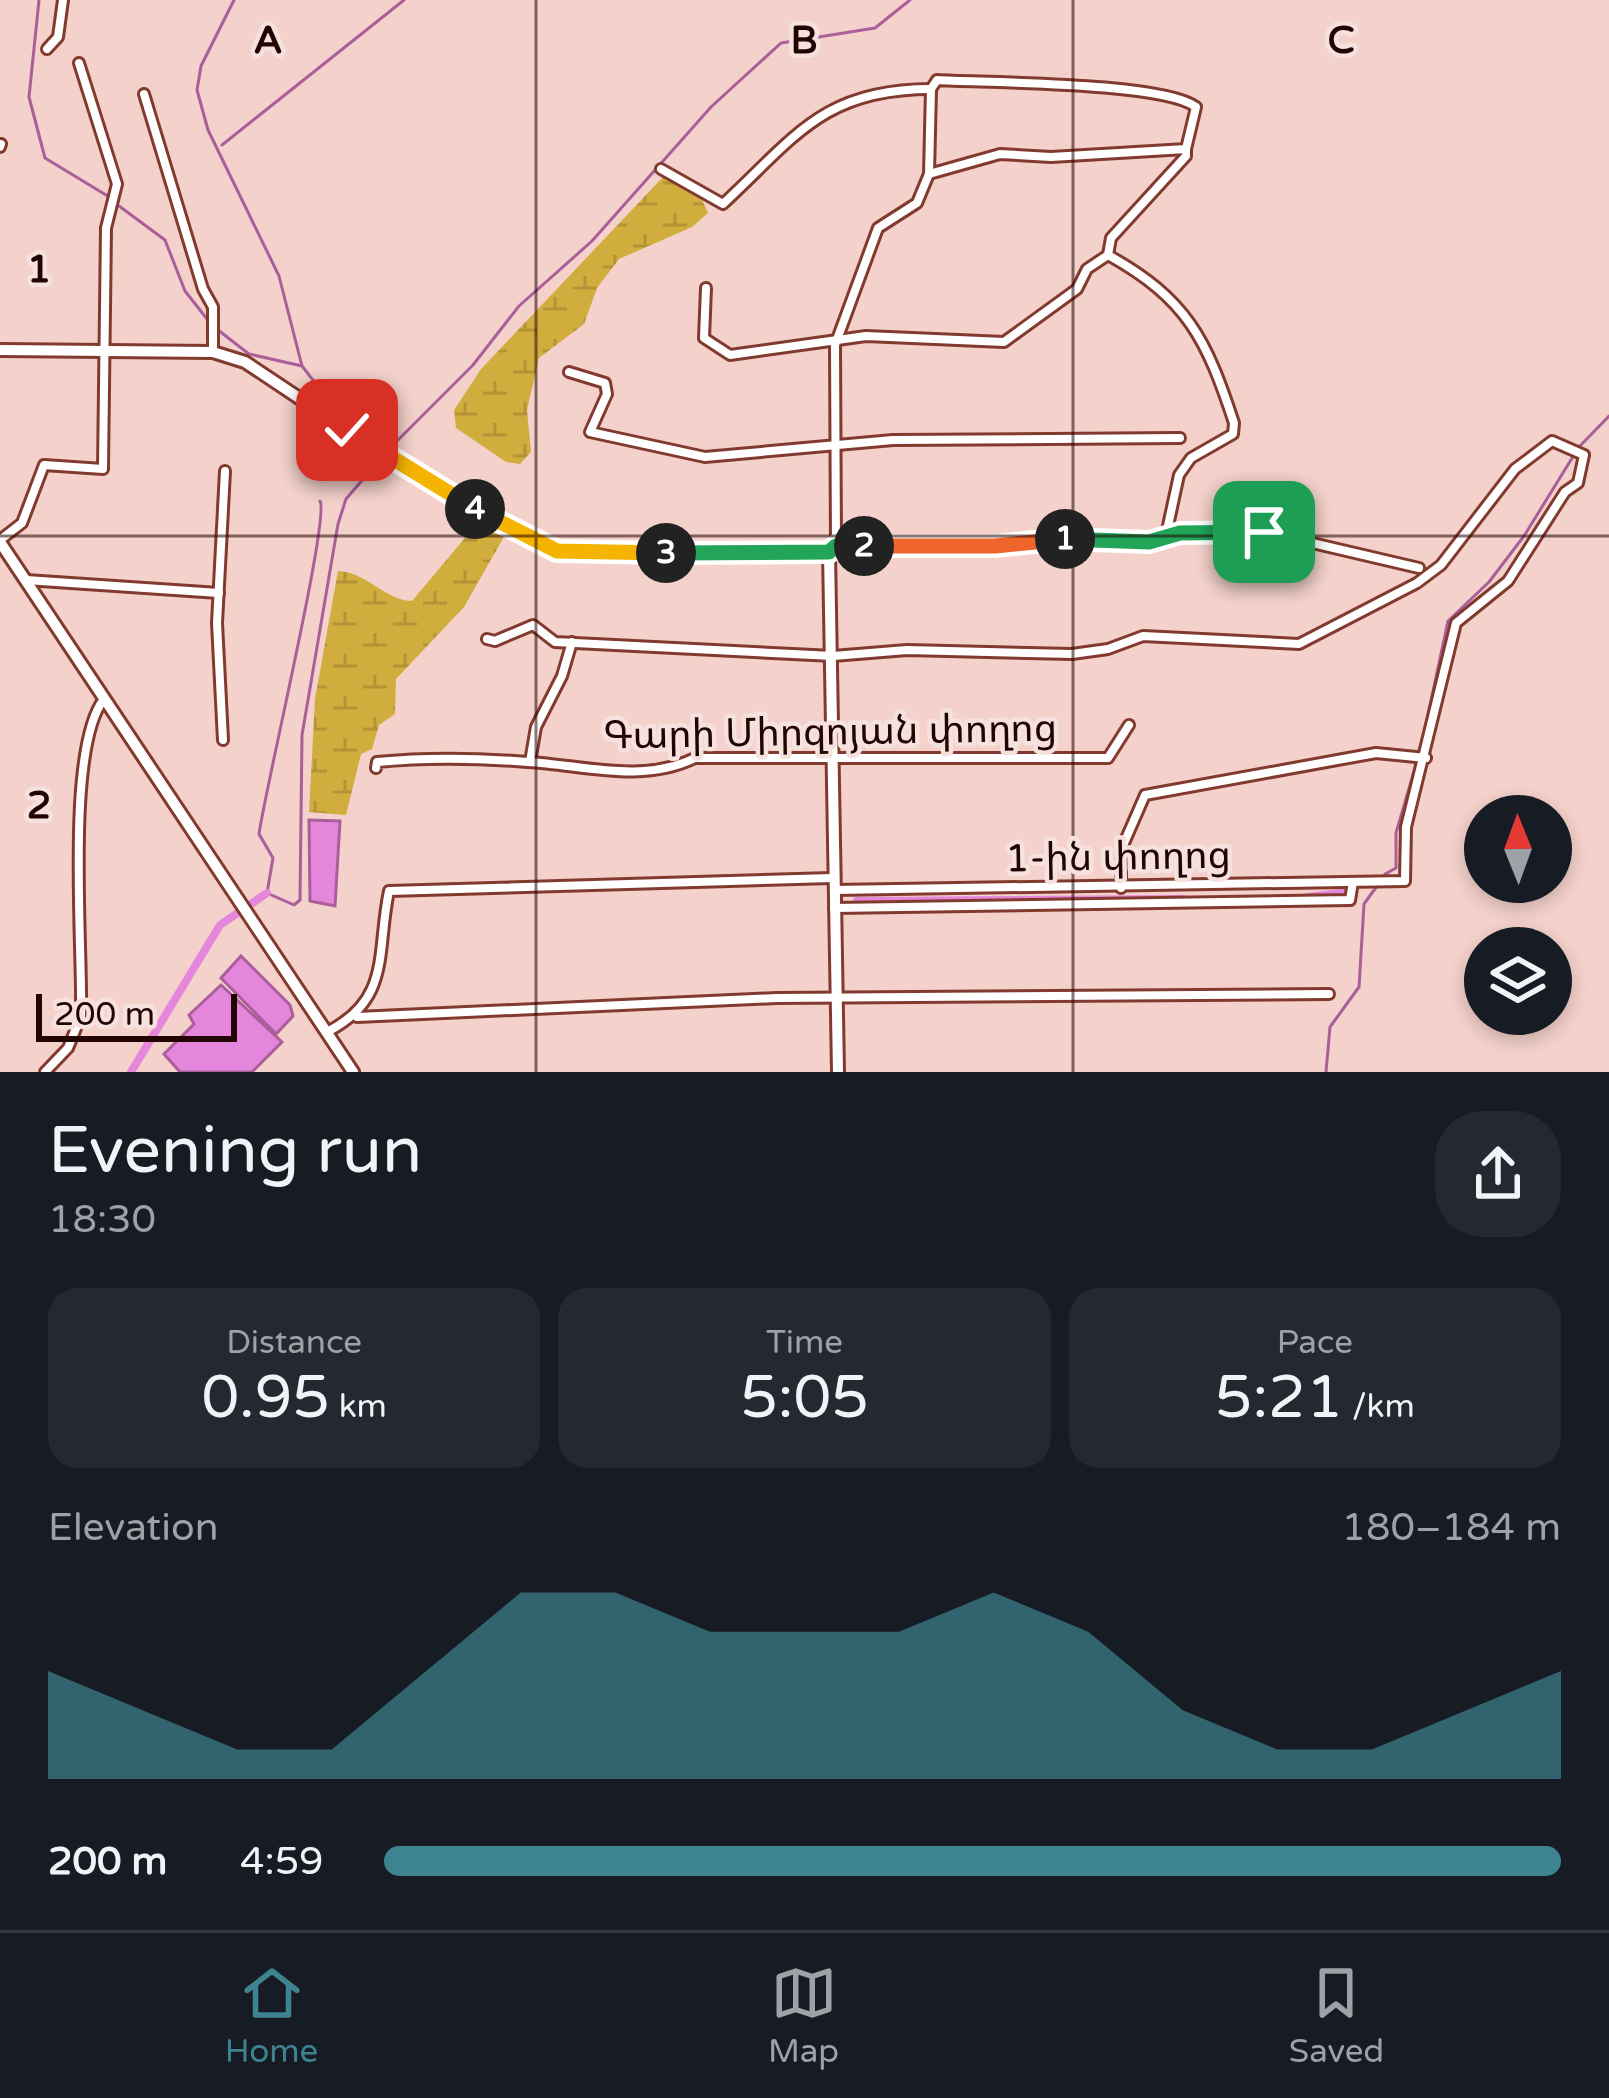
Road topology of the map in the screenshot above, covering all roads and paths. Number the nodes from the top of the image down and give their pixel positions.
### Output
1 (63, 0) edge
2 (47, 49) dead end
3 (79, 63) dead end
4 (931, 89) junction
5 (144, 94) dead end
6 (1186, 149) junction
7 (662, 169) dead end
8 (929, 174) junction
9 (1108, 255) junction
10 (706, 288) dead end
11 (835, 345) junction
12 (0, 350) edge
13 (106, 352) junction
14 (213, 352) junction
15 (569, 372) dead end
16 (1180, 438) dead end
17 (834, 442) junction
18 (225, 471) dead end
19 (1166, 535) junction
20 (0, 541) edge
21 (833, 549) junction
22 (1419, 568) dead end
23 (25, 580) junction
24 (219, 592) junction
25 (488, 639) dead end
26 (572, 642) junction
27 (832, 656) junction
28 (104, 699) junction
29 (1129, 725) dead end
30 (224, 740) dead end
31 (830, 756) junction
32 (1426, 758) junction
33 (530, 762) junction
34 (376, 768) dead end
35 (1354, 882) junction
36 (832, 884) junction
37 (1121, 888) junction
38 (1021, 890) junction
39 (1021, 906) junction
40 (833, 908) junction
41 (1329, 994) dead end
42 (836, 998) junction
43 (357, 1017) junction
44 (326, 1032) junction
45 (45, 1072) edge
46 (353, 1072) edge
47 (838, 1072) edge

1 - 2 street
3 - 13 street
4 - 6 street
4 - 7 street
4 - 8 street
5 - 14 street
6 - 8 street
6 - 9 street
8 - 11 street
9 - 11 street
9 - 19 street
10 - 11 street
11 - 17 street
12 - 13 main road
13 - 14 main road
13 - 20 street
14 - 21 main road
15 - 17 street
16 - 17 street
17 - 21 street
18 - 24 street
19 - 21 street
19 - 22 street
20 - 23 main road
21 - 27 main road
23 - 24 street
23 - 28 main road
24 - 30 street
25 - 26 street
26 - 27 street
26 - 33 street
27 - 31 main road
27 - 32 street
28 - 44 main road
28 - 45 street
29 - 31 street, Գարի Միրզոյան փողոց
31 - 33 street, Գարի Միրզոյան փողոց
31 - 36 main road
32 - 35 street, 1-ին փողոց
32 - 37 street
33 - 34 street, Գարի Միրզոյան փողոց
35 - 37 street, 1-ին փողոց
35 - 39 street
36 - 38 street, 1-ին փողոց
36 - 40 main road
36 - 43 street, 1-ին փողոց
37 - 38 street, 1-ին փողոց
38 - 39 street
39 - 40 street
40 - 42 main road
41 - 42 street
42 - 43 street
42 - 47 main road
43 - 44 street
44 - 46 main road

